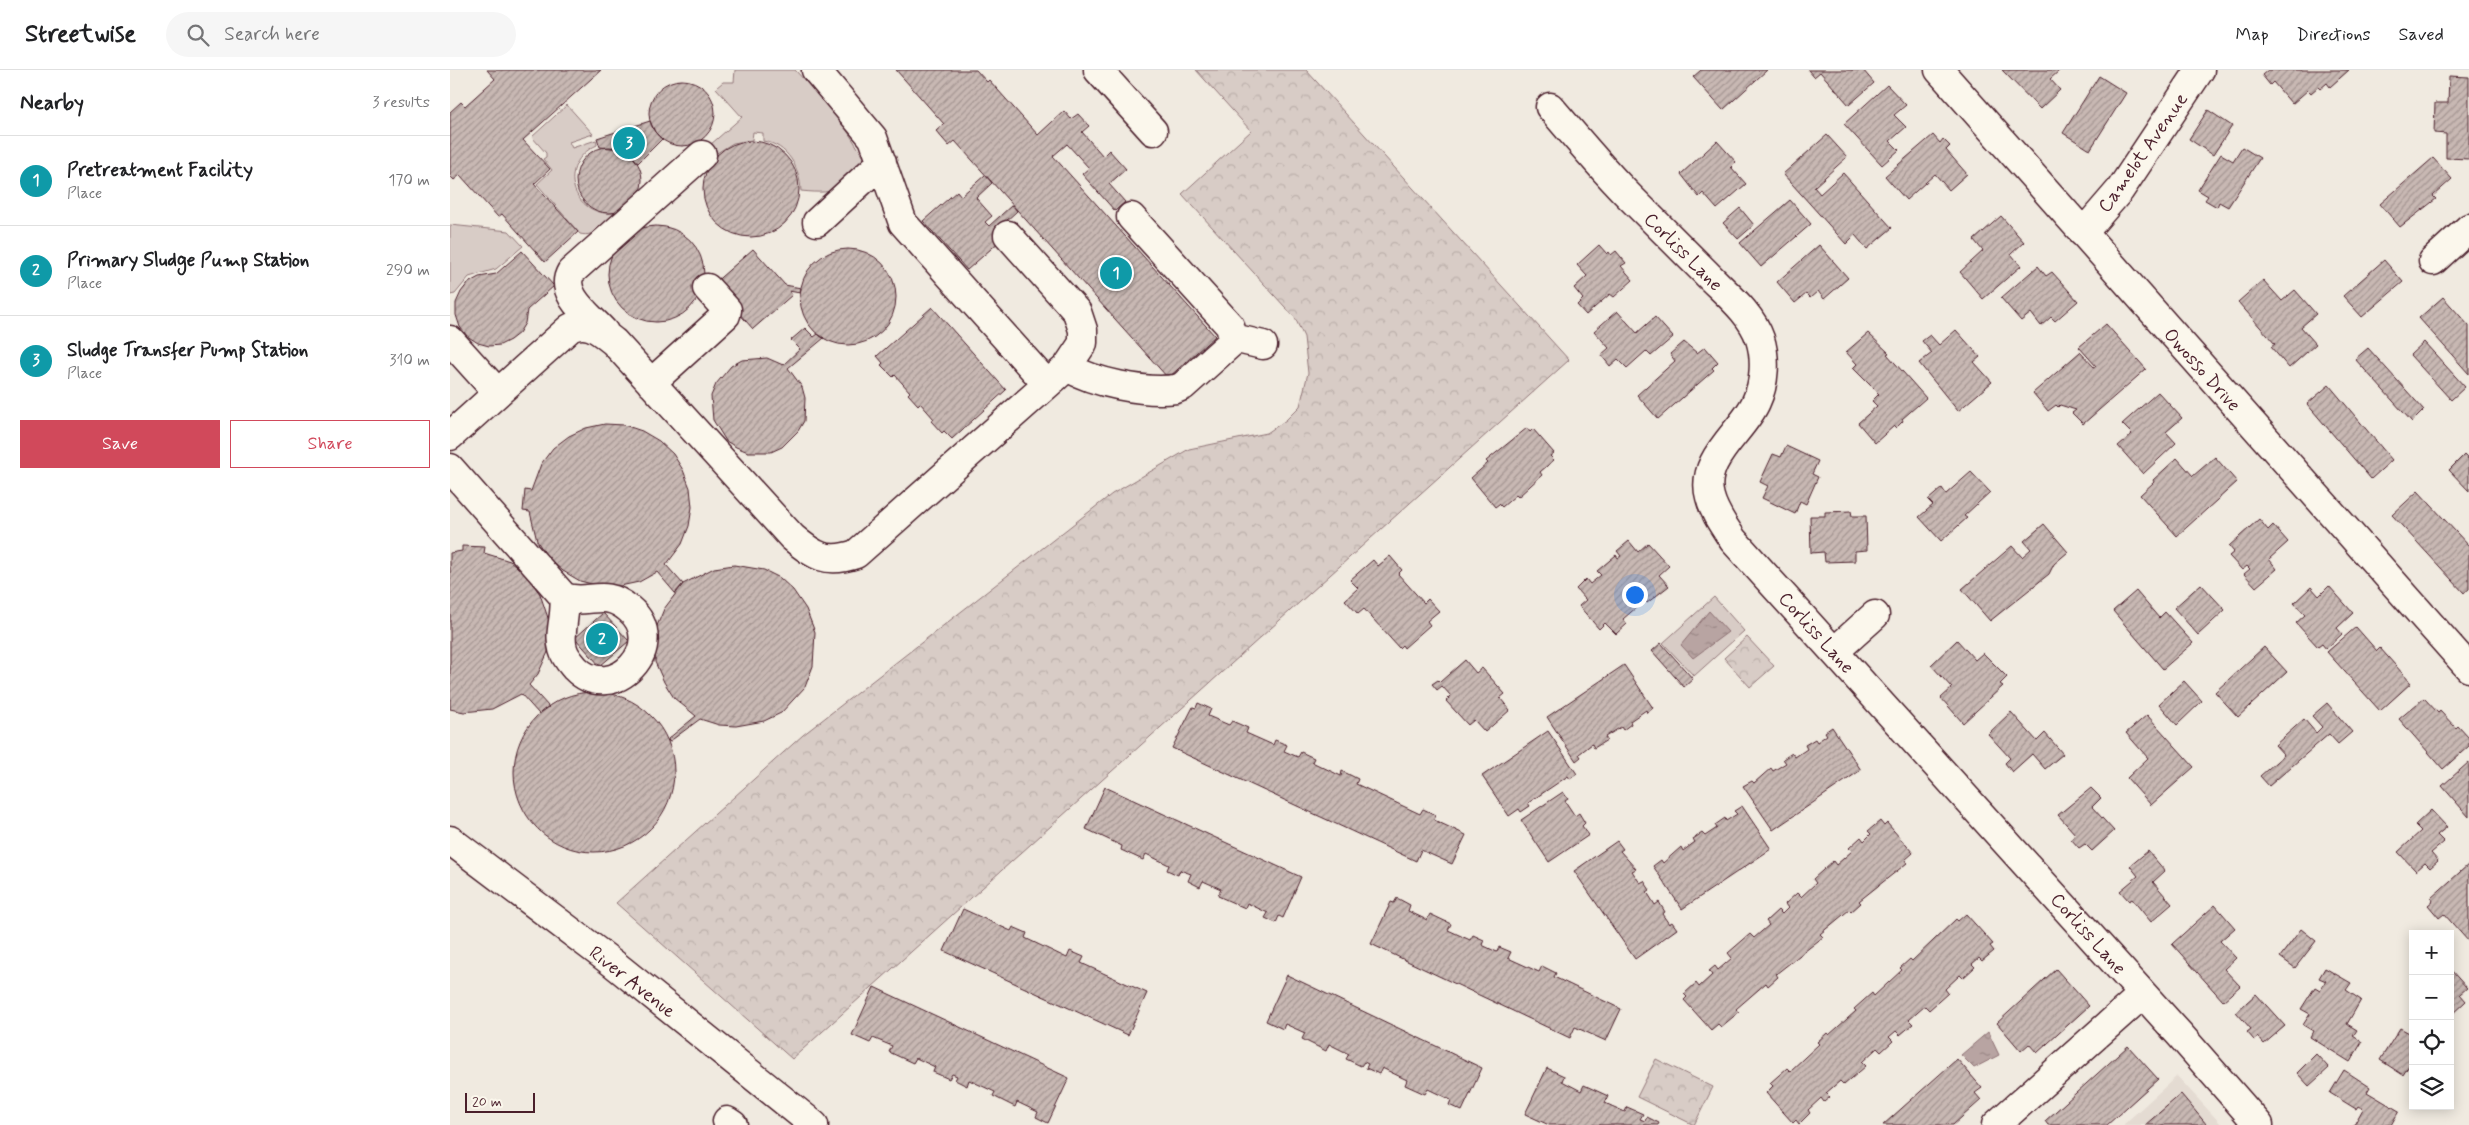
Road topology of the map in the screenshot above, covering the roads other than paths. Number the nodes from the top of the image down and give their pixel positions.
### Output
1 (816, 70) edge
2 (1098, 70) edge
3 (1939, 70) edge
4 (2200, 70) edge
5 (1550, 107) dead end
6 (1153, 131) dead end
7 (702, 156) dead end
8 (882, 162) junction
9 (1131, 217) dead end
10 (817, 222) dead end
11 (2469, 228) edge
12 (2083, 233) junction
13 (1008, 235) dead end
14 (2433, 261) dead end
15 (707, 288) dead end
16 (574, 316) junction
17 (1233, 338) junction
18 (450, 340) edge
19 (1263, 345) dead end
20 (1057, 376) junction
21 (651, 383) junction
22 (497, 392) junction
23 (450, 436) edge
24 (450, 468) edge
25 (571, 606) dead end
26 (1875, 615) dead end
27 (1835, 651) junction
28 (2469, 668) edge
29 (450, 840) edge
30 (2143, 994) junction
31 (814, 1125) edge
32 (1996, 1125) edge
33 (2259, 1125) edge

1 - 8 street
2 - 6 street
3 - 12 street, Owosso Drive
4 - 12 street, Camelot Avenue
5 - 27 street, Corliss Lane
7 - 16 street
8 - 10 street
8 - 20 street
9 - 17 street
11 - 14 street
12 - 28 street, Owosso Drive
13 - 20 street
15 - 21 street
16 - 21 street
16 - 22 street
17 - 19 street
17 - 20 street
18 - 22 street
20 - 21 street
22 - 23 street
24 - 25 street
26 - 27 street
27 - 30 street, Corliss Lane
29 - 31 street, River Avenue
30 - 32 street
30 - 33 street, Corliss Lane

